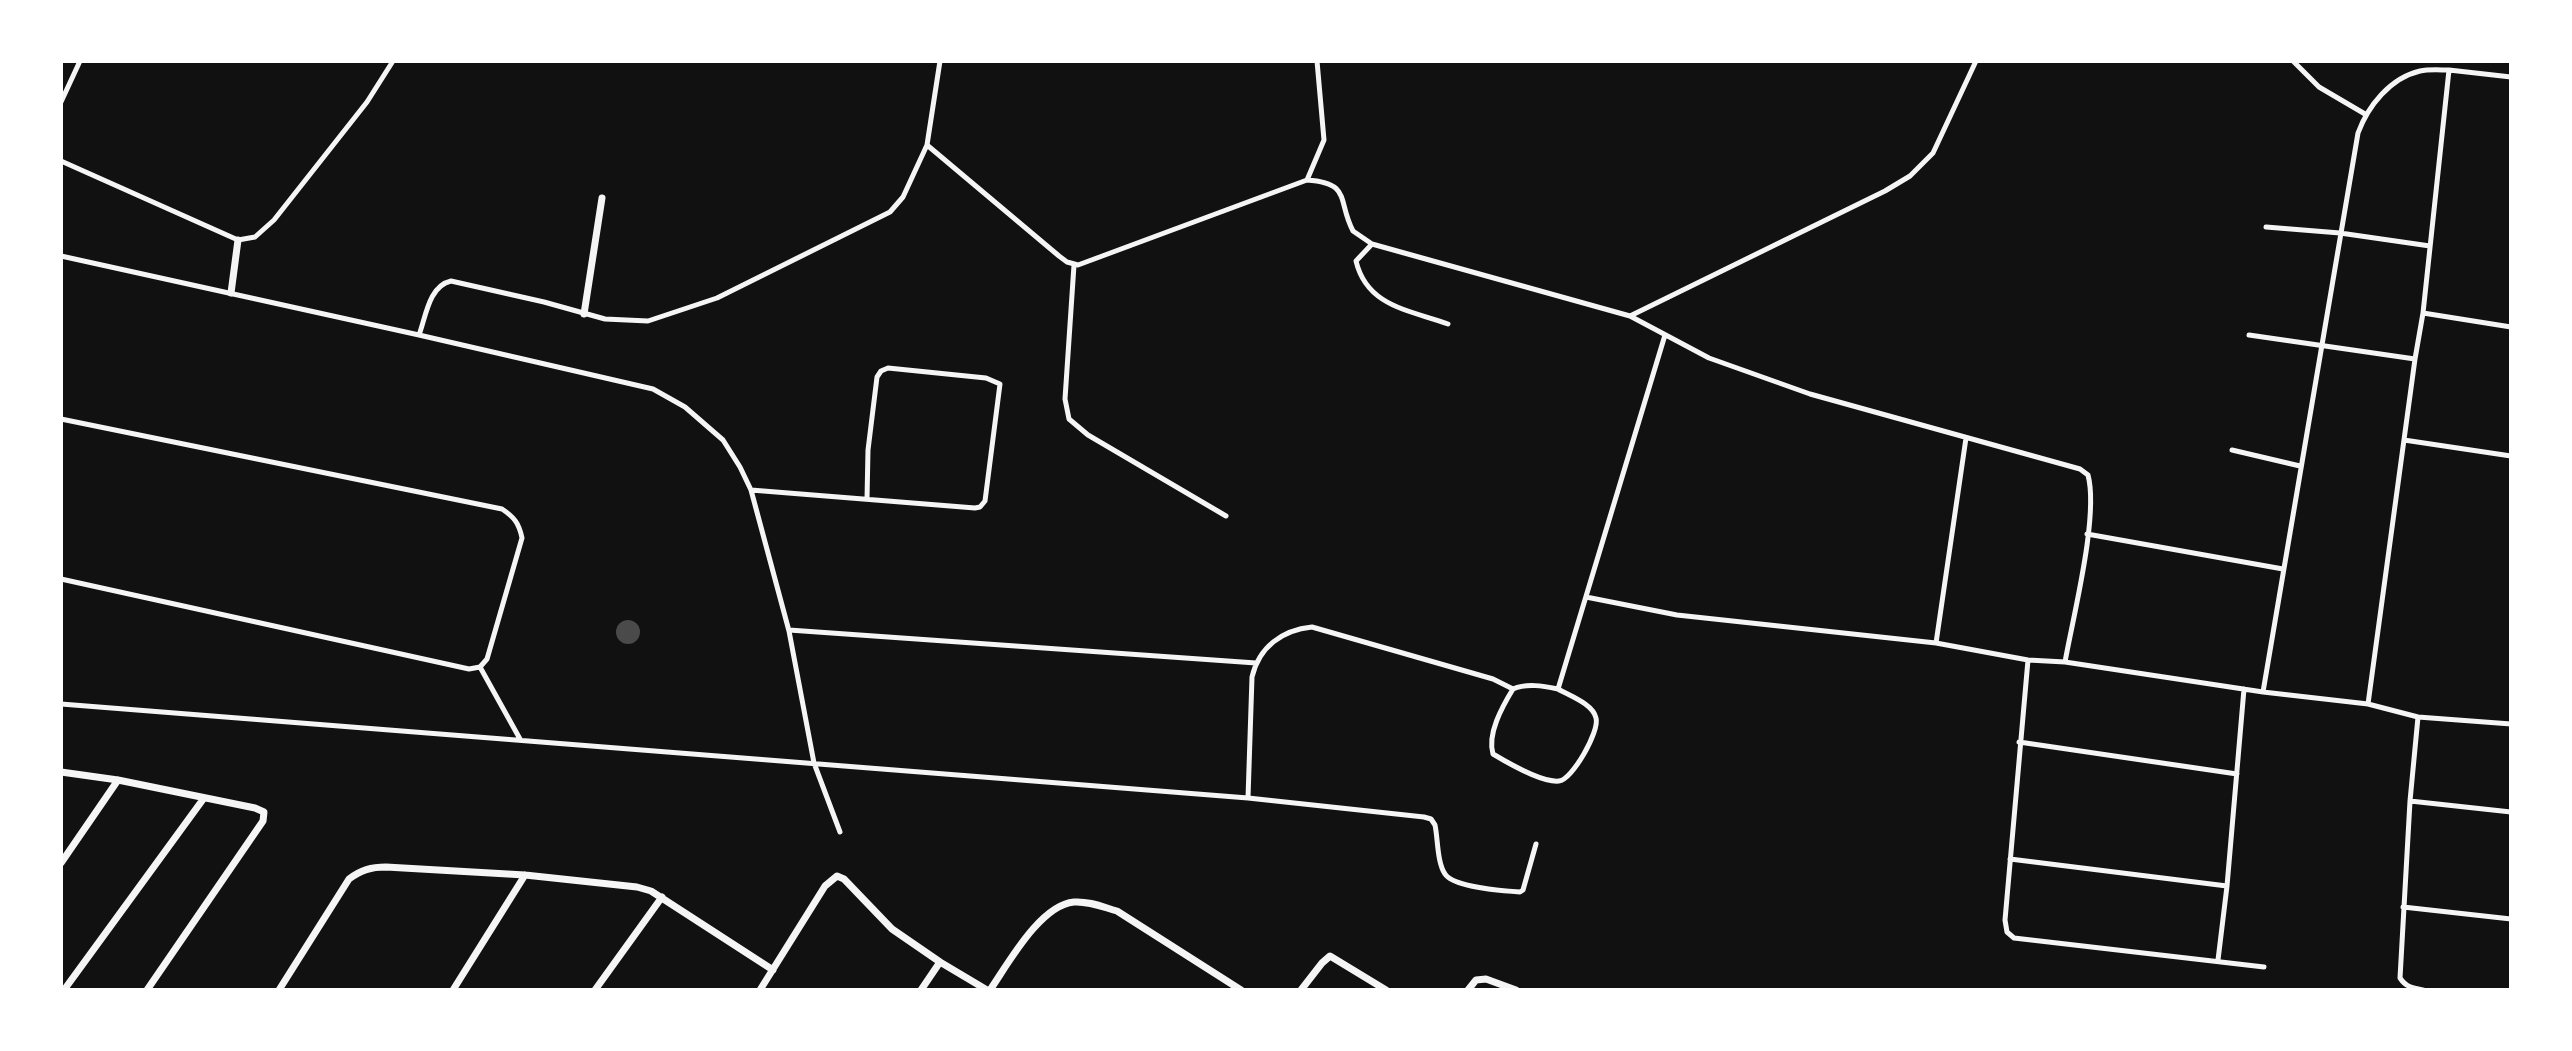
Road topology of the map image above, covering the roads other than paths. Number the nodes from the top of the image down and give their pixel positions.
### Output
1 (80, 61) edge
2 (393, 61) edge
3 (940, 61) edge
4 (1317, 61) edge
5 (1976, 61) edge
6 (2293, 61) edge
7 (2449, 70) junction
8 (2511, 77) edge
9 (61, 102) edge
10 (2365, 114) junction
11 (928, 145) junction
12 (61, 161) edge
13 (1307, 180) junction
14 (602, 198) dead end
15 (2266, 228) dead end
16 (2340, 233) junction
17 (238, 240) junction
18 (1372, 244) junction
19 (2430, 246) junction
20 (61, 256) edge
21 (1074, 265) junction
22 (231, 293) junction
23 (2423, 313) junction
24 (584, 314) junction
25 (1630, 316) junction
26 (1448, 324) dead end
27 (2511, 327) edge
28 (419, 335) junction
29 (1665, 335) junction
30 (2249, 335) dead end
31 (2322, 346) junction
32 (2415, 359) junction
33 (61, 419) edge
34 (1966, 438) junction
35 (2404, 440) junction
36 (2232, 450) dead end
37 (2511, 456) edge
38 (2300, 466) junction
39 (751, 490) junction
40 (867, 499) junction
41 (1226, 516) dead end
42 (2087, 534) junction
43 (2283, 569) junction
44 (61, 579) edge
45 (1586, 597) junction
46 (789, 630) junction
47 (1936, 643) junction
48 (2028, 660) junction
49 (2065, 662) junction
50 (1255, 663) junction
51 (480, 667) junction
52 (1513, 689) junction
53 (1558, 689) junction
54 (2244, 689) junction
55 (2263, 692) junction
56 (61, 704) edge
57 (2368, 704) junction
58 (2418, 717) junction
59 (2511, 723) edge
60 (520, 739) junction
61 (2019, 742) junction
62 (814, 763) junction
63 (61, 772) edge
64 (2237, 774) junction
65 (118, 780) junction
66 (204, 797) junction
67 (1248, 798) junction
68 (2410, 801) junction
69 (2511, 812) edge
70 (839, 832) dead end
71 (1536, 844) dead end
72 (2010, 859) junction
73 (61, 863) edge
74 (525, 875) junction
75 (2227, 886) junction
76 (662, 897) junction
77 (2403, 907) junction
78 (2511, 919) edge
79 (2218, 960) junction
80 (940, 962) junction
81 (2264, 967) dead end
82 (773, 970) junction
83 (64, 990) edge
84 (147, 990) edge
85 (279, 990) edge
86 (453, 990) edge
87 (595, 990) edge
88 (760, 990) edge
89 (921, 990) edge
90 (988, 990) edge
91 (1241, 990) edge
92 (1301, 990) edge
93 (1386, 990) edge
94 (1468, 990) edge
95 (1516, 990) edge
96 (2423, 990) edge

1 - 9 lane
2 - 17 lane
3 - 11 lane
4 - 13 lane
5 - 25 lane
6 - 10 lane
7 - 8 lane
7 - 10 lane
7 - 19 lane
10 - 16 lane
11 - 21 lane
11 - 24 lane
12 - 17 lane
13 - 18 lane
13 - 21 lane
14 - 24 street
15 - 16 lane
16 - 19 lane
16 - 31 lane
17 - 22 street
18 - 25 lane
18 - 26 lane
19 - 23 lane
20 - 22 lane
21 - 41 lane
22 - 28 lane
23 - 27 lane
23 - 32 lane
24 - 28 lane
25 - 29 lane
28 - 39 lane
29 - 34 lane
29 - 45 lane
30 - 31 lane
31 - 32 lane
31 - 38 lane
32 - 35 lane
33 - 51 lane
34 - 42 lane
34 - 47 lane
35 - 37 lane
35 - 57 lane
36 - 38 lane
38 - 43 lane
39 - 40 lane
39 - 46 lane
40 - 40 lane
42 - 43 lane
42 - 49 lane
43 - 55 lane
44 - 51 lane
45 - 47 lane
45 - 53 lane
46 - 50 lane
46 - 62 lane
47 - 48 lane
48 - 49 lane
48 - 61 lane
49 - 54 lane
50 - 52 lane
50 - 67 lane
51 - 60 lane
52 - 53 lane
52 - 53 lane
54 - 55 lane
54 - 64 lane
55 - 57 lane
56 - 60 lane
57 - 58 lane
58 - 59 lane
58 - 68 lane
60 - 62 lane
61 - 64 lane
61 - 72 lane
62 - 67 lane
62 - 70 lane
63 - 65 street
64 - 75 lane
65 - 66 street
65 - 73 street
66 - 83 street
66 - 84 street
67 - 71 lane
68 - 69 lane
68 - 77 lane
72 - 75 lane
72 - 79 lane
74 - 76 street
74 - 85 street
74 - 86 street
75 - 79 lane
76 - 82 street
76 - 87 street
77 - 78 lane
77 - 96 lane
79 - 81 lane
80 - 82 street
80 - 89 street
80 - 90 street
82 - 88 street
90 - 91 street
92 - 93 street
94 - 95 street

